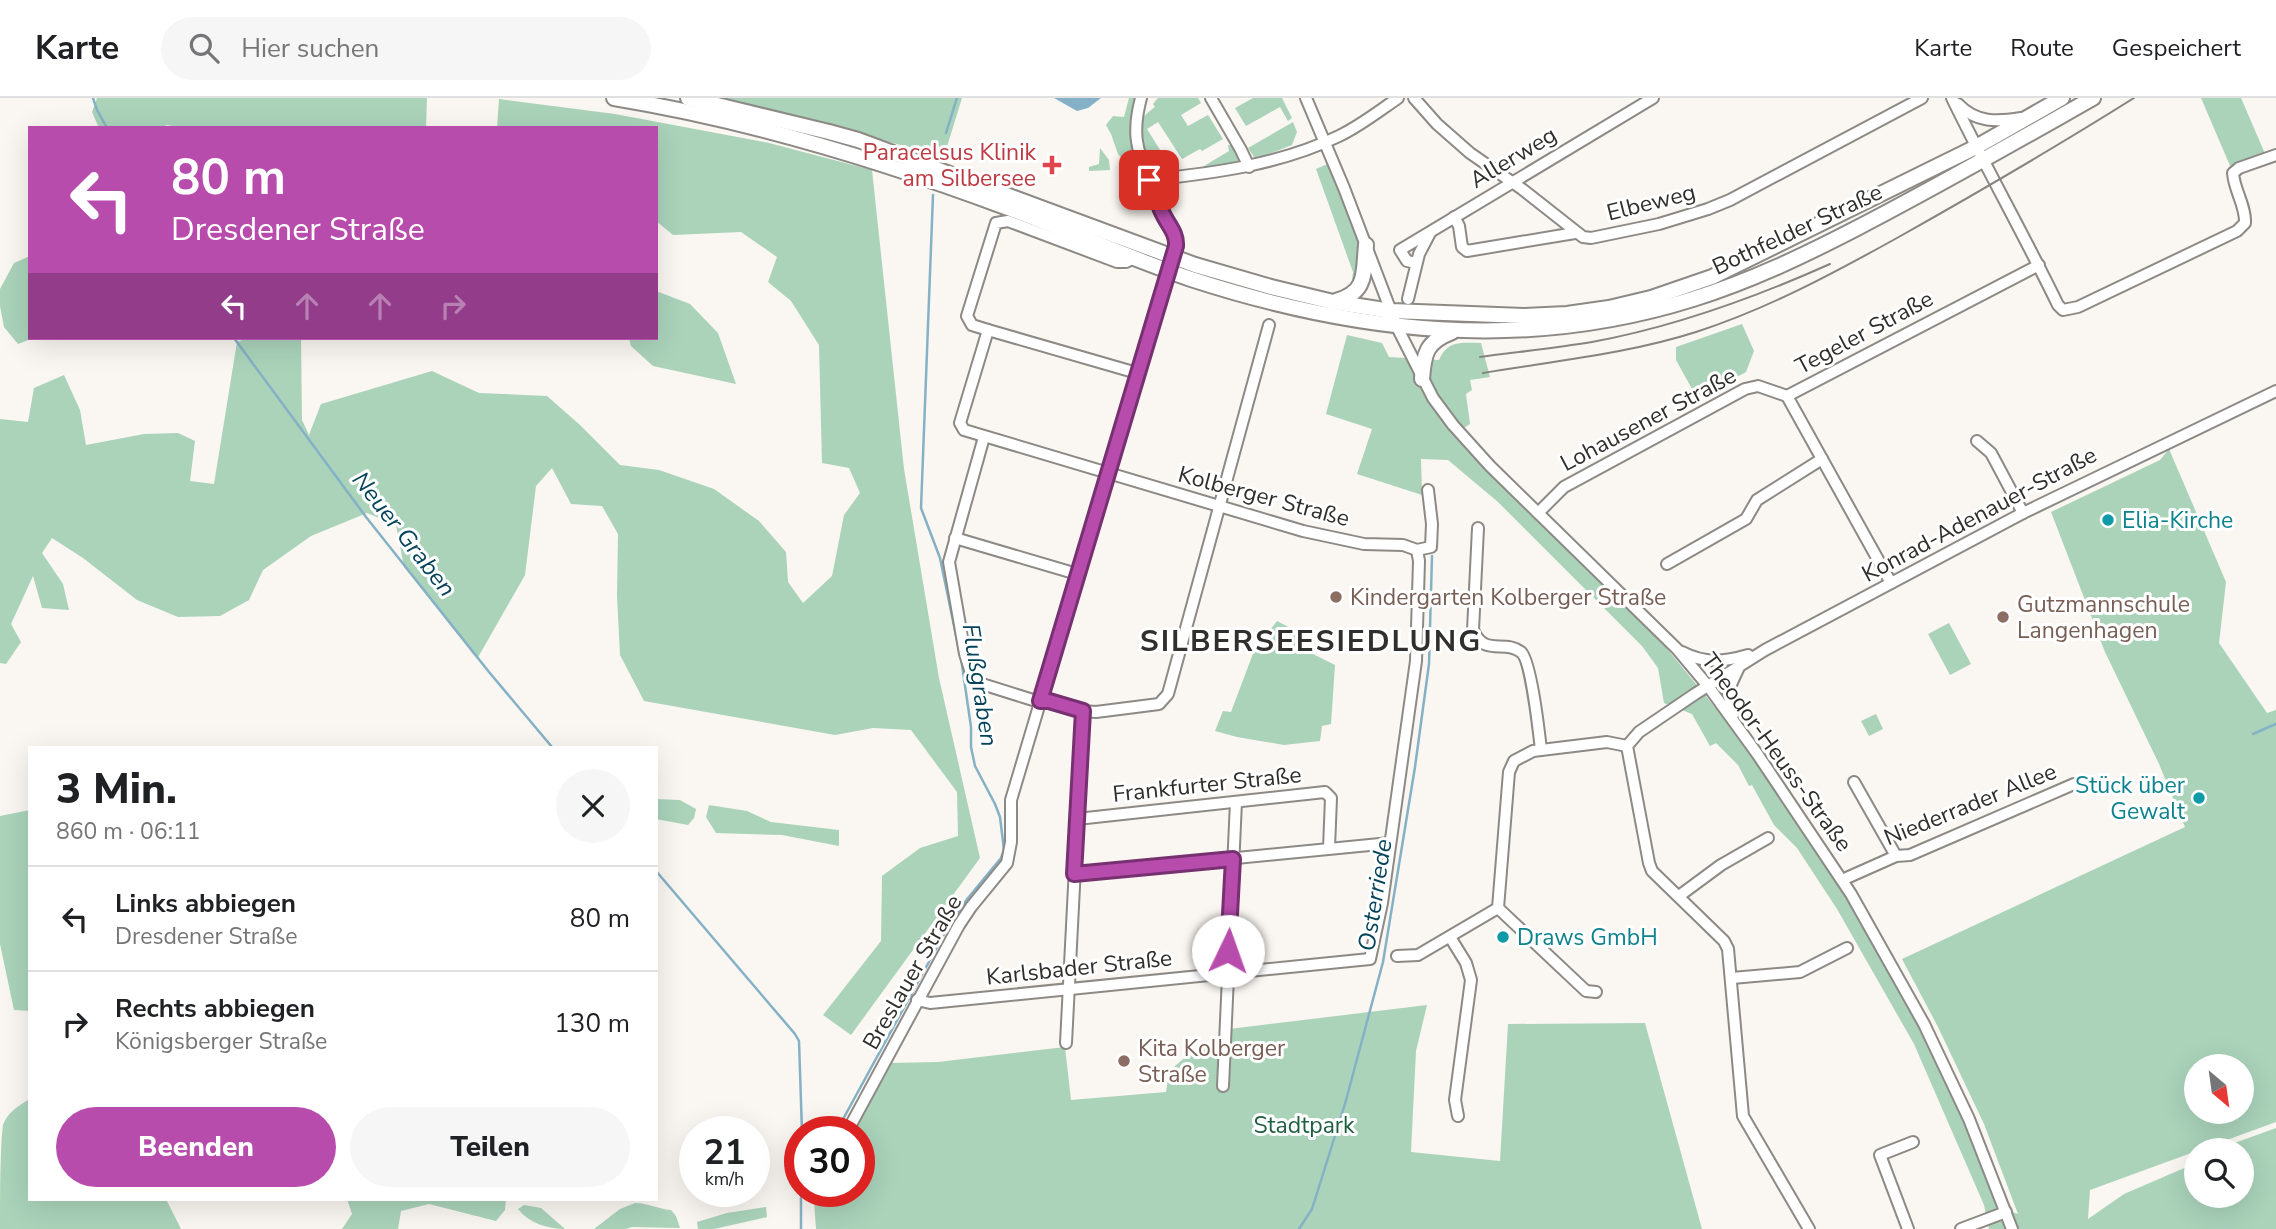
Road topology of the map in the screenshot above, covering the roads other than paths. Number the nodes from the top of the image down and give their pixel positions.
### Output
1 (614, 98) edge
2 (688, 98) edge
3 (1141, 98) edge
4 (1211, 98) edge
5 (1306, 98) edge
6 (1398, 98) edge
7 (1414, 98) edge
8 (1653, 98) edge
9 (1922, 98) edge
10 (1952, 98) edge
11 (2062, 98) edge
12 (2093, 98) edge
13 (1637, 102) edge
14 (2030, 116) junction
15 (1326, 141) junction
16 (1976, 147) junction
17 (2276, 155) edge
18 (1983, 161) junction
19 (1249, 167) junction
20 (1151, 180) junction
21 (1511, 182) junction
22 (1454, 217) junction
23 (1431, 231) junction
24 (1575, 233) junction
25 (1366, 245) junction
26 (1134, 258) junction
27 (1416, 263) junction
28 (1171, 264) junction
29 (2039, 265) junction
30 (1408, 299) dead end
31 (1333, 302) junction
32 (1391, 311) junction
33 (1269, 325) dead end
34 (1397, 327) junction
35 (988, 330) junction
36 (1455, 331) junction
37 (1137, 373) junction
38 (1422, 379) junction
39 (2276, 391) edge
40 (1787, 396) junction
41 (984, 437) junction
42 (1977, 442) dead end
43 (1822, 459) junction
44 (1108, 473) junction
45 (1428, 491) dead end
46 (1219, 506) junction
47 (1538, 513) junction
48 (2023, 513) junction
49 (1478, 528) dead end
50 (955, 538) junction
51 (1417, 550) junction
52 (1667, 564) dead end
53 (1077, 574) junction
54 (1891, 583) junction
55 (1677, 649) junction
56 (1765, 650) junction
57 (1741, 664) junction
58 (1708, 686) junction
59 (1040, 701) junction
60 (1083, 711) junction
61 (1734, 721) junction
62 (1627, 746) junction
63 (1541, 750) junction
64 (1854, 782) dead end
65 (2074, 784) dead end
66 (1236, 802) junction
67 (1076, 819) junction
68 (1768, 838) dead end
69 (1390, 843) junction
70 (1329, 848) junction
71 (1896, 856) junction
72 (1233, 859) junction
73 (1074, 874) junction
74 (1842, 880) junction
75 (1679, 896) junction
76 (1498, 908) junction
77 (1450, 936) junction
78 (1847, 948) dead end
79 (1397, 956) dead end
80 (1227, 974) junction
81 (1732, 978) junction
82 (1068, 989) junction
83 (1596, 992) dead end
84 (917, 1000) junction
85 (1066, 1043) dead end
86 (1223, 1086) dead end
87 (855, 1116) edge
88 (1458, 1116) dead end
89 (1913, 1142) dead end
90 (2006, 1212) junction
91 (1809, 1229) edge
92 (1908, 1229) edge
93 (1961, 1229) edge
94 (2012, 1229) edge

1 - 26 main road
2 - 28 main road
3 - 20 street
4 - 19 street
5 - 15 street, Theodor-Heuss-Straße
6 - 15 street
7 - 21 street
8 - 13 street, Allerweg
9 - 24 street, Elbeweg
10 - 14 street
10 - 16 street
11 - 14 main road, Bothfelder Straße
12 - 18 main road, Bothfelder Straße
13 - 21 street, Allerweg
14 - 16 main road, Bothfelder Straße
15 - 19 street
15 - 25 street, Theodor-Heuss-Straße
16 - 18 street
16 - 32 main road, Bothfelder Straße
17 - 29 street
18 - 29 street
18 - 36 main road, Bothfelder Straße
19 - 20 street
20 - 28 street
21 - 22 street, Allerweg
21 - 24 street
22 - 23 street, Allerweg
22 - 24 street, Elbeweg
23 - 27 street, Allerweg
23 - 27 street, Allerweg
25 - 31 main road
25 - 32 street, Theodor-Heuss-Straße
26 - 28 main road
26 - 35 street
27 - 30 street, Allerweg
28 - 31 main road, Bothfelder Straße
28 - 34 main road, Bothfelder Straße
28 - 37 street, Breslauer Straße
29 - 40 street, Tegeler Straße
31 - 32 main road, Bothfelder Straße
32 - 34 street, Theodor-Heuss-Straße
33 - 46 street
34 - 36 main road, Bothfelder Straße
34 - 38 street, Theodor-Heuss-Straße
35 - 37 street
35 - 41 street, Kolberger Straße
36 - 38 main road
37 - 44 street, Breslauer Straße
38 - 47 street, Theodor-Heuss-Straße
39 - 48 street, Konrad-Adenauer-Straße
40 - 43 street, Tegeler Straße
40 - 47 street, Lohausener Straße
41 - 44 street, Kolberger Straße
41 - 50 street
42 - 48 street
43 - 52 street
43 - 54 street, Tegeler Straße
44 - 46 street, Kolberger Straße
44 - 53 street, Breslauer Straße
45 - 51 street
46 - 51 street, Kolberger Straße
46 - 60 street
47 - 55 street, Theodor-Heuss-Straße
48 - 54 street, Konrad-Adenauer-Straße
49 - 63 street
50 - 53 street
50 - 59 street
51 - 69 street
53 - 59 street, Breslauer Straße
54 - 56 street, Konrad-Adenauer-Straße
55 - 56 street
55 - 58 street, Theodor-Heuss-Straße
56 - 57 street, Konrad-Adenauer-Straße
57 - 58 street, Konrad-Adenauer-Straße
57 - 61 street
58 - 61 street, Theodor-Heuss-Straße
58 - 62 street, Konrad-Adenauer-Straße
59 - 60 street
59 - 84 street, Breslauer Straße
60 - 67 street
61 - 74 street, Theodor-Heuss-Straße
62 - 63 street
62 - 75 street
63 - 76 street
64 - 71 street
65 - 71 street, Niederrader Allee
66 - 67 street, Frankfurter Straße
66 - 70 street, Frankfurter Straße
66 - 72 street
67 - 73 street
68 - 75 street
69 - 70 street
69 - 80 street, Karlsbader Straße
70 - 72 street
71 - 74 street, Niederrader Allee
72 - 73 street
72 - 80 street
73 - 82 street
74 - 90 street, Theodor-Heuss-Straße
75 - 81 street
76 - 77 street
76 - 83 street
77 - 79 street
77 - 88 street
78 - 81 street
80 - 82 street, Karlsbader Straße
80 - 86 street
81 - 91 street
82 - 84 street, Karlsbader Straße
82 - 85 street
84 - 87 street, Breslauer Straße
89 - 92 street
90 - 93 street
90 - 94 street, Theodor-Heuss-Straße

